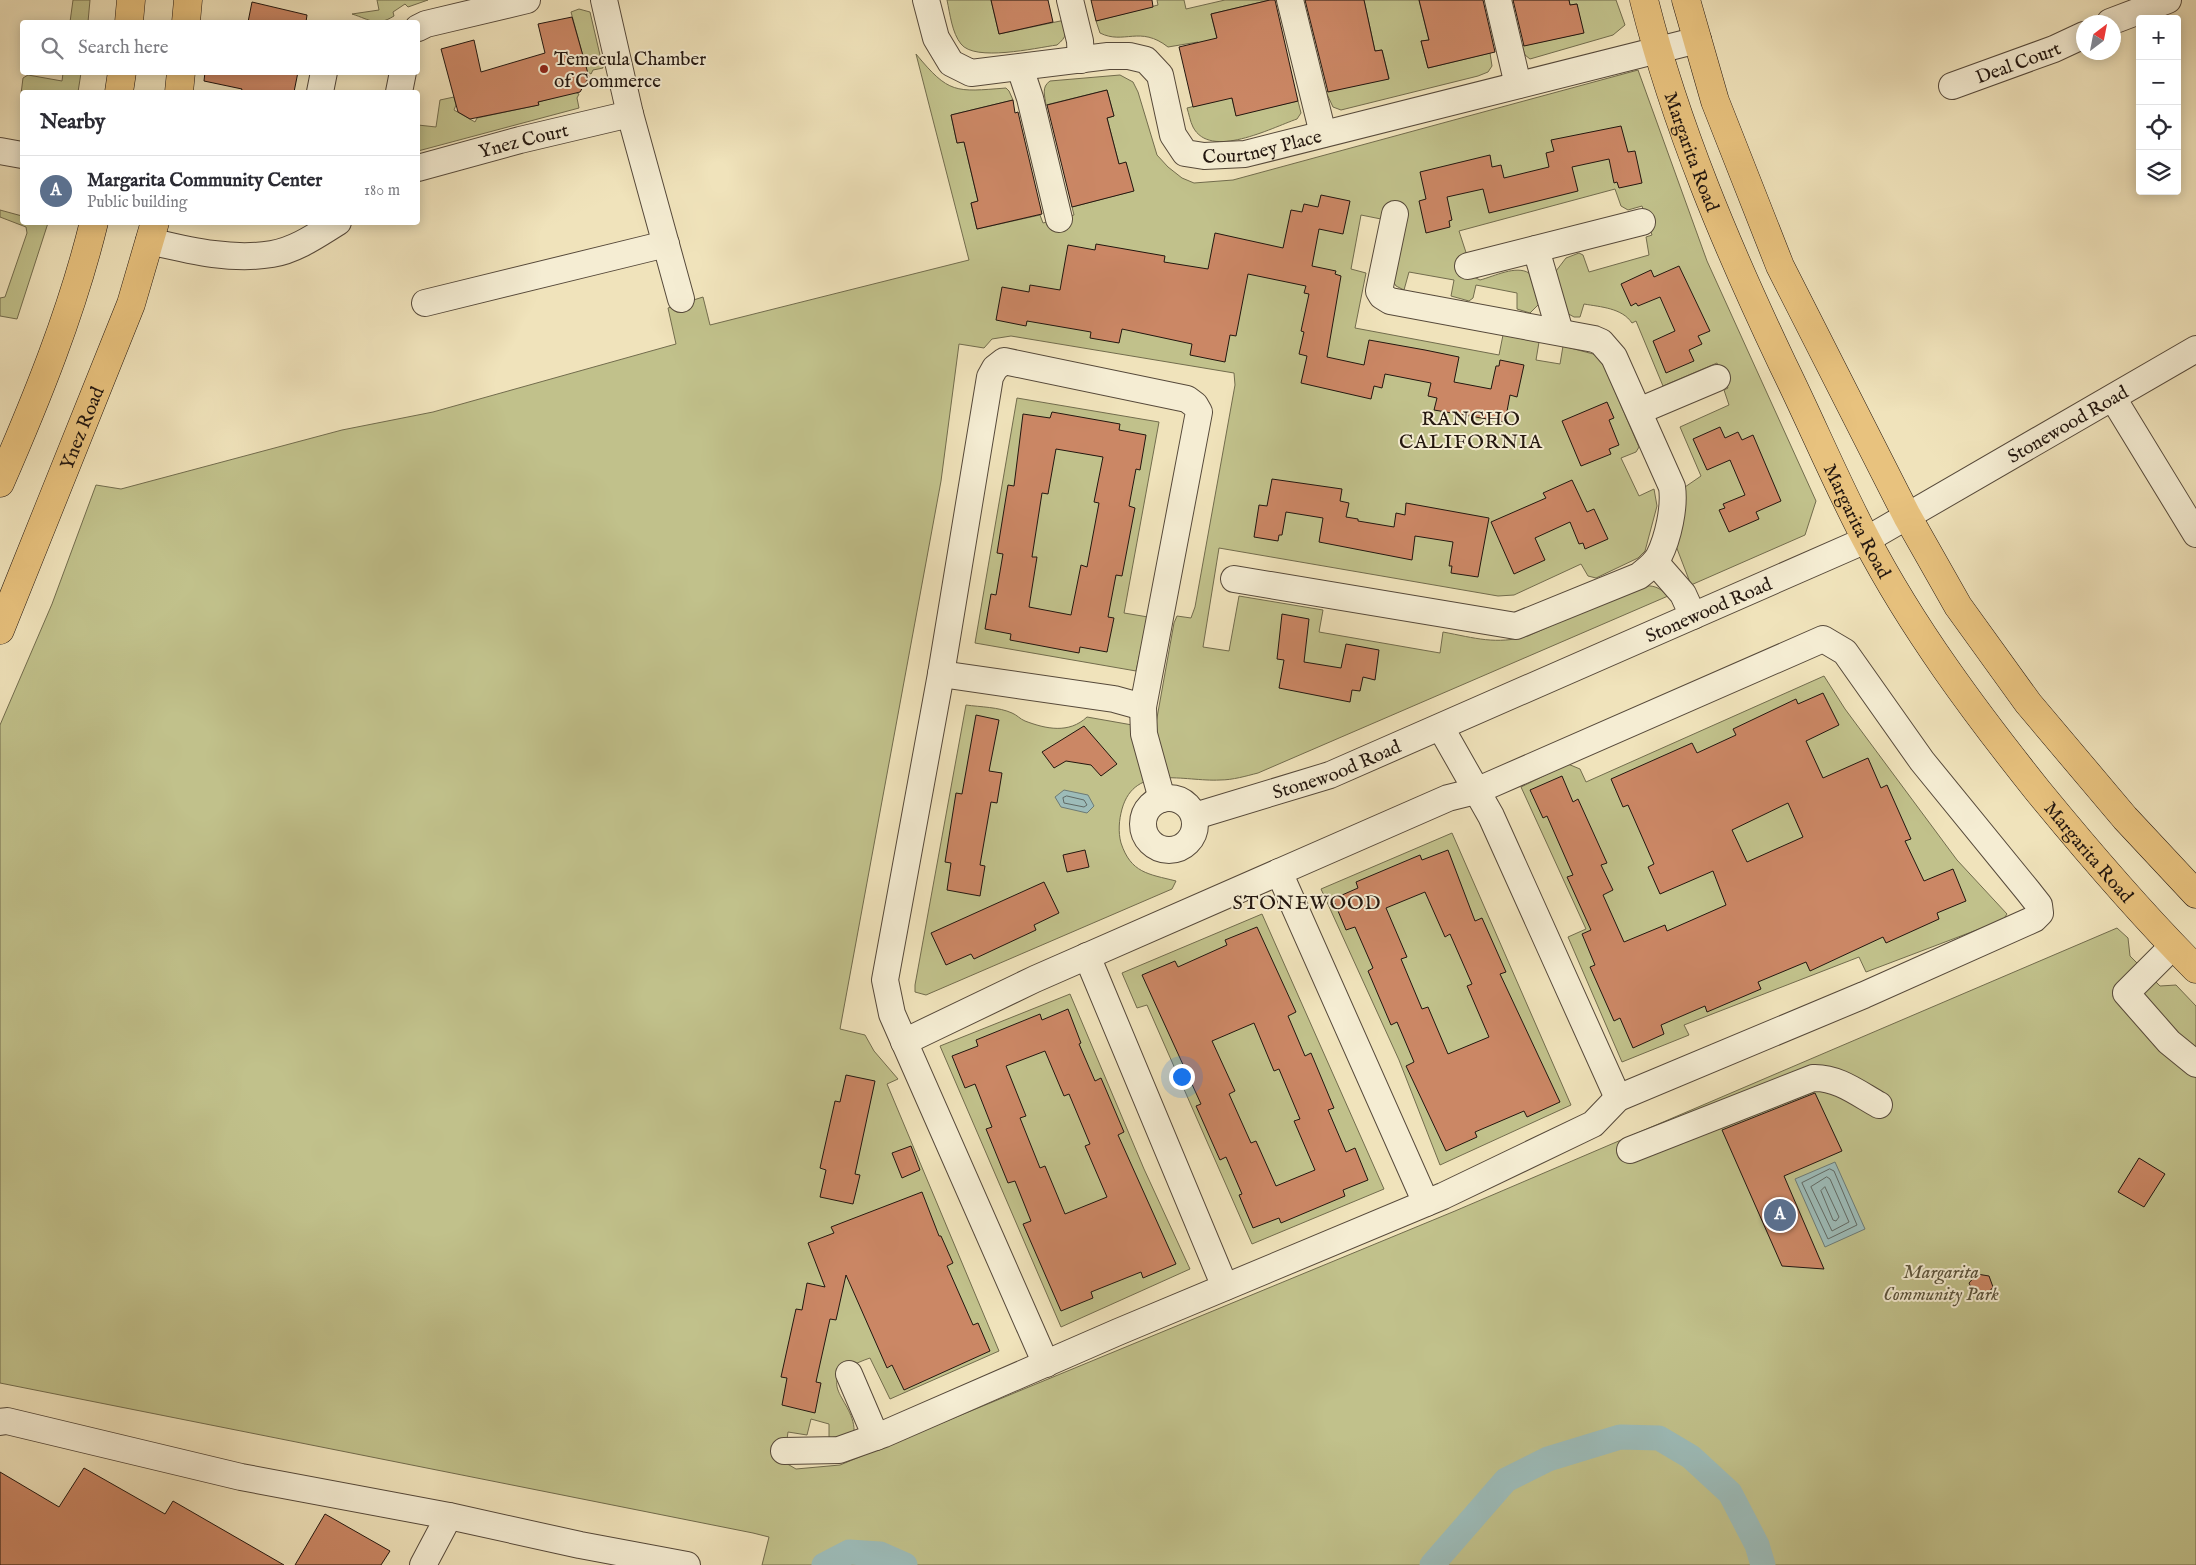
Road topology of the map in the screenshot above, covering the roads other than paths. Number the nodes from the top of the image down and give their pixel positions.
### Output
1 (131, 0) edge
2 (188, 0) edge
3 (528, 0) edge
4 (604, 0) edge
5 (926, 0) edge
6 (1070, 0) edge
7 (1290, 0) edge
8 (1498, 0) edge
9 (1644, 0) edge
10 (1686, 0) edge
11 (2168, 0) edge
12 (2121, 18) edge
13 (129, 20) edge
14 (186, 20) edge
15 (420, 27) edge
16 (2076, 39) edge
17 (1698, 40) junction
18 (1656, 50) junction
19 (1081, 60) junction
20 (1020, 68) junction
21 (122, 75) edge
22 (181, 75) edge
23 (323, 75) edge
24 (403, 75) edge
25 (1518, 85) junction
26 (1952, 86) dead end
27 (119, 90) edge
28 (179, 90) edge
29 (320, 90) edge
30 (400, 90) edge
31 (630, 114) junction
32 (1323, 134) junction
33 (0, 150) edge
34 (20, 154) edge
35 (420, 167) edge
36 (1395, 214) dead end
37 (1059, 219) dead end
38 (1642, 222) dead end
39 (93, 225) edge
40 (324, 226) edge
41 (152, 232) edge
42 (666, 244) junction
43 (1536, 249) junction
44 (1468, 266) dead end
45 (682, 299) dead end
46 (425, 303) dead end
47 (1560, 332) junction
48 (2196, 349) edge
49 (1717, 378) dead end
50 (2113, 398) junction
51 (1639, 411) junction
52 (0, 483) edge
53 (1907, 516) junction
54 (2196, 534) edge
55 (1866, 540) junction
56 (1655, 562) junction
57 (1234, 579) dead end
58 (1694, 616) junction
59 (0, 630) edge
60 (941, 674) junction
61 (1143, 707) junction
62 (1441, 728) junction
63 (1476, 791) junction
64 (1162, 799) junction
65 (1195, 816) junction
66 (1279, 872) junction
67 (2196, 894) edge
68 (2173, 946) junction
69 (1088, 956) junction
70 (2196, 969) edge
71 (904, 1042) junction
72 (2196, 1064) edge
73 (1618, 1098) junction
74 (1879, 1105) dead end
75 (1630, 1150) dead end
76 (1426, 1203) junction
77 (1225, 1287) junction
78 (1046, 1364) junction
79 (849, 1374) dead end
80 (0, 1422) edge
81 (876, 1437) junction
82 (784, 1451) dead end
83 (449, 1516) junction
84 (423, 1565) edge
85 (687, 1565) edge

1 - 13 main road
2 - 14 main road
3 - 15 street
4 - 31 street
5 - 20 street, Courtney Place
6 - 19 street
7 - 32 street
8 - 25 street
9 - 18 main road, Margarita Road
10 - 17 main road, Margarita Road
11 - 12 street
16 - 26 street, Deal Court
17 - 18 street, Courtney Place
17 - 53 main road, Margarita Road
18 - 25 street, Courtney Place
18 - 55 main road, Margarita Road
19 - 20 street, Courtney Place
19 - 32 street, Courtney Place
20 - 37 street
21 - 27 main road
22 - 28 main road
23 - 29 street
24 - 30 street
25 - 32 street, Courtney Place
31 - 35 street, Ynez Court
31 - 42 street
33 - 34 street
36 - 47 street
38 - 43 street
39 - 52 main road
40 - 41 street
41 - 59 main road, Ynez Road
42 - 45 street
42 - 46 street
43 - 44 street
43 - 47 street
47 - 51 street
48 - 50 street, Stonewood Road
49 - 51 street
50 - 53 street, Stonewood Road
50 - 54 street
51 - 56 street
53 - 55 street, Stonewood Road
53 - 67 main road, Margarita Road
55 - 58 street, Stonewood Road
55 - 68 main road, Margarita Road
56 - 57 street
56 - 58 street
58 - 62 street, Stonewood Road
60 - 61 street
60 - 61 street
60 - 71 street
61 - 64 street
62 - 63 street
62 - 65 street, Stonewood Road
63 - 66 street
63 - 73 street
63 - 73 street
64 - 65 street
64 - 65 street
66 - 69 street
66 - 76 street
68 - 70 main road, Margarita Road
68 - 72 street
69 - 71 street
69 - 77 street
71 - 78 street
73 - 76 street
74 - 75 street
76 - 77 street
77 - 78 street
78 - 81 street
79 - 81 street
80 - 83 street
81 - 82 street
83 - 84 street
83 - 85 street

